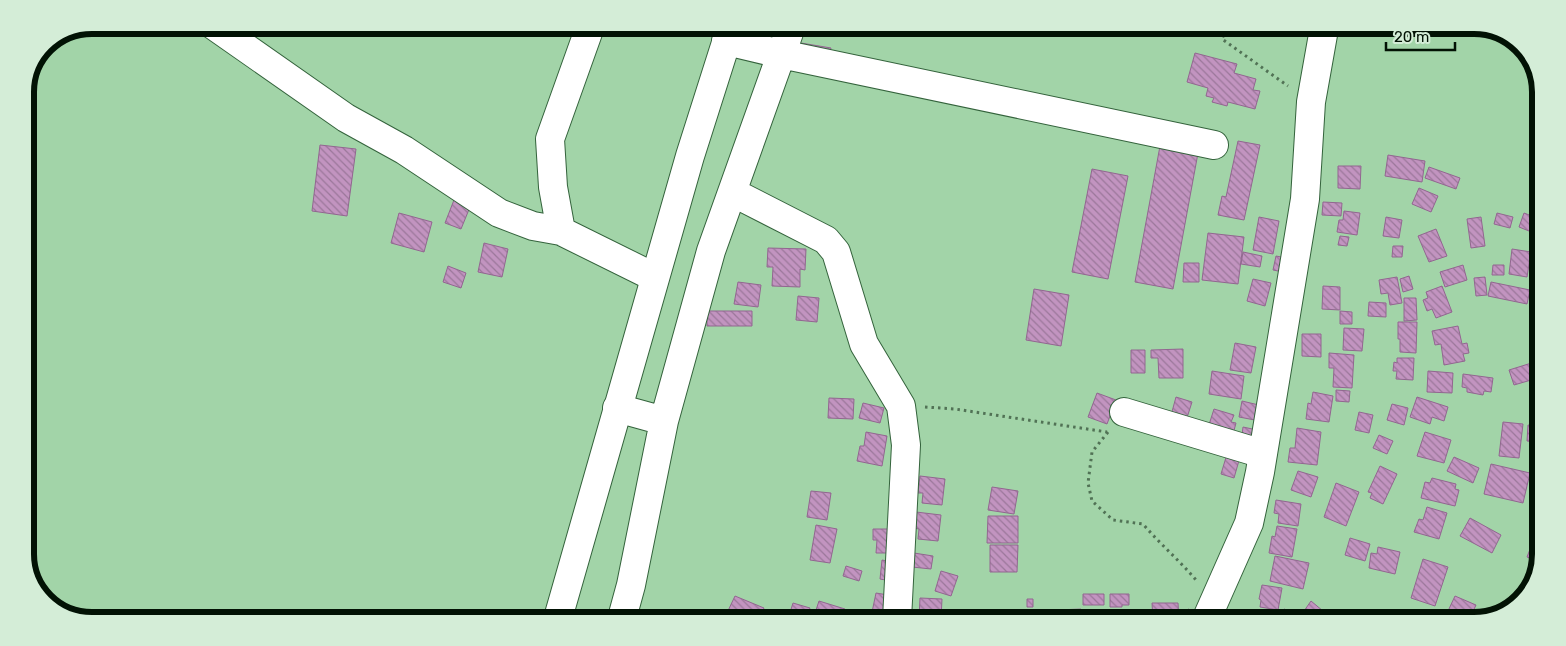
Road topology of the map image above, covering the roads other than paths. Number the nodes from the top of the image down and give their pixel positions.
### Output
1 (226, 34) edge
2 (588, 34) edge
3 (729, 34) edge
4 (788, 34) edge
5 (1323, 34) edge
6 (780, 54) junction
7 (1214, 145) dead end
8 (732, 192) junction
9 (561, 231) junction
10 (654, 277) junction
11 (617, 408) junction
12 (664, 421) junction
13 (1116, 422) road end
14 (1263, 454) junction
15 (1210, 611) edge
16 (560, 612) edge
17 (624, 612) edge
18 (897, 612) edge

1 - 9 street
2 - 9 street
3 - 6 street
3 - 10 street
4 - 6 street
5 - 14 street
6 - 7 street
6 - 8 street
8 - 12 street
8 - 18 street
9 - 10 street
10 - 11 street
11 - 12 street
11 - 16 street
12 - 17 street
13 - 14 street
14 - 15 street

